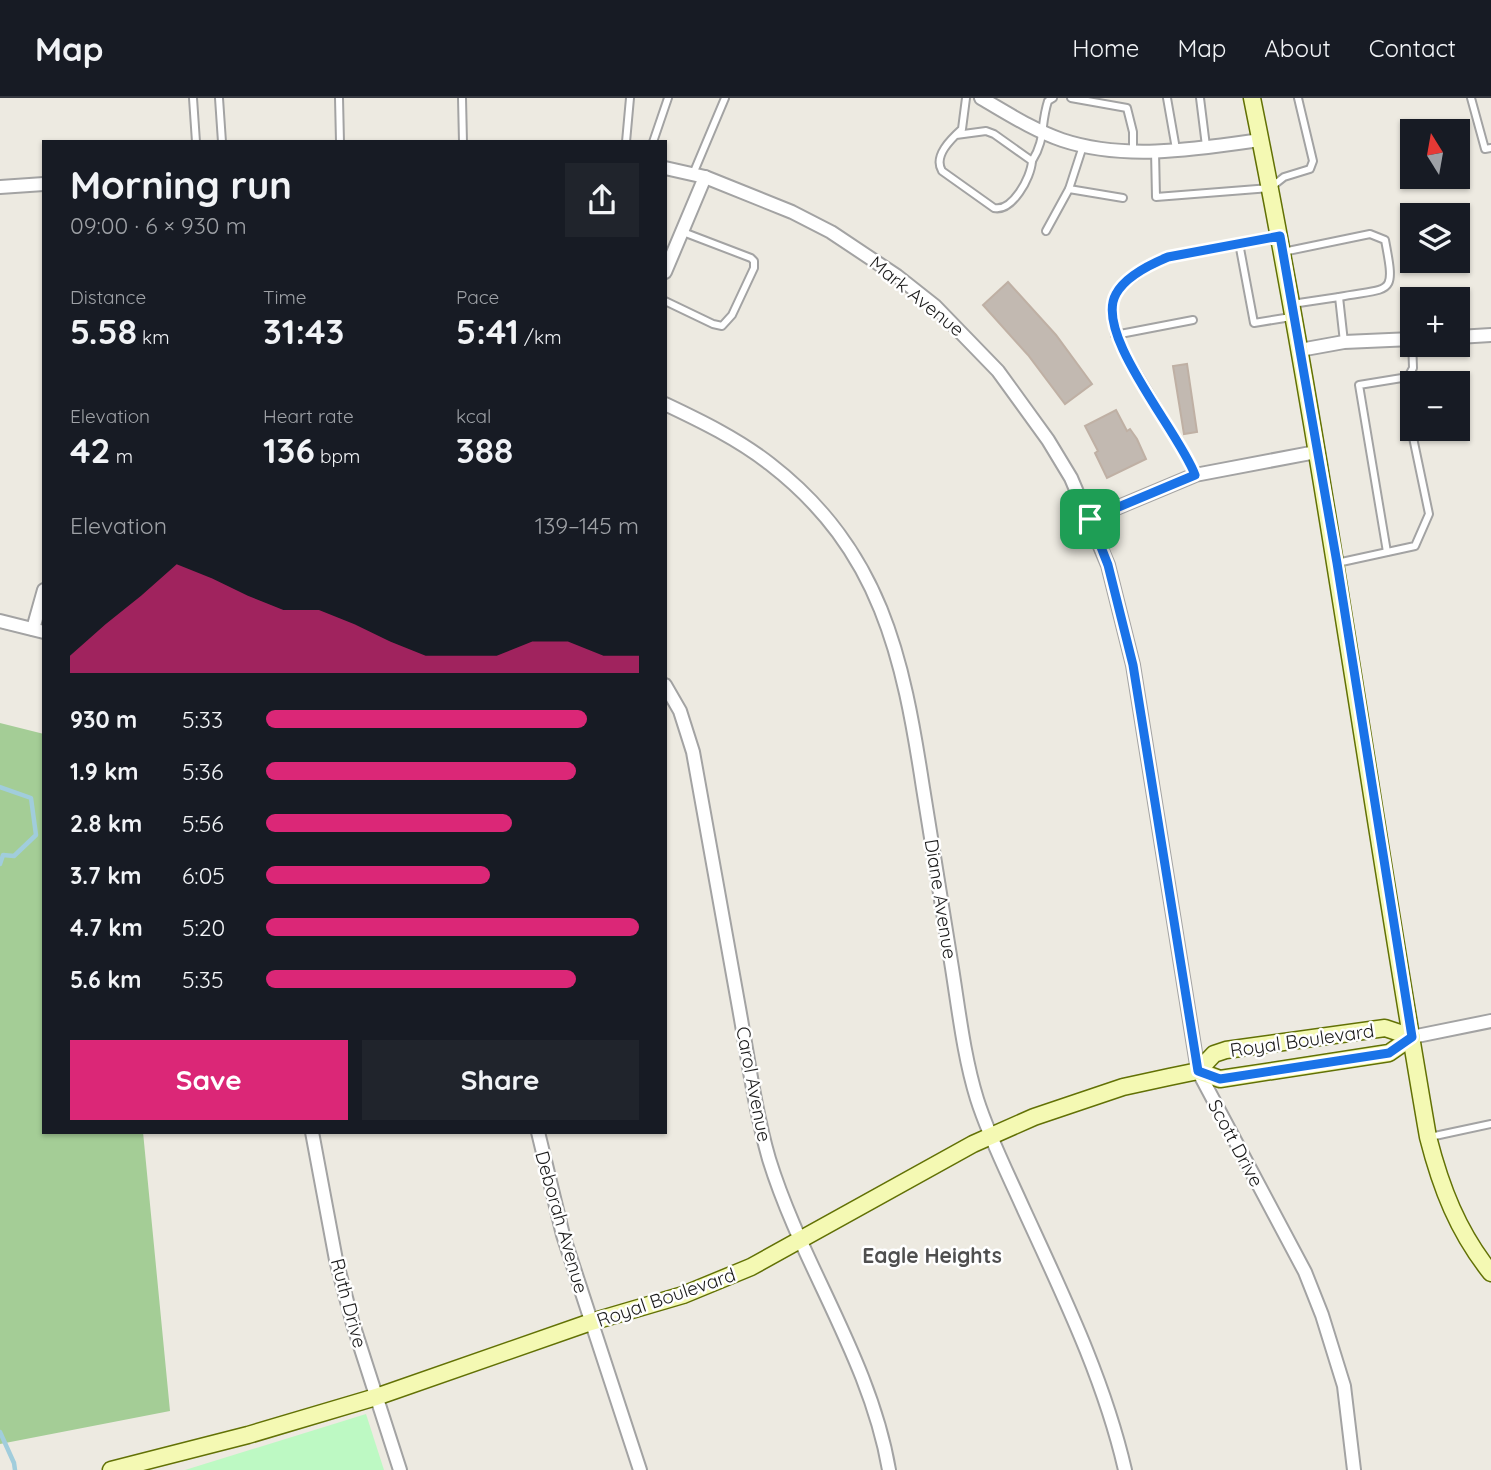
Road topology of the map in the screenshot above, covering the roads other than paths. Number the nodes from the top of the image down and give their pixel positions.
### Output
1 (193, 98) edge
2 (219, 98) edge
3 (339, 98) edge
4 (462, 98) edge
5 (630, 98) edge
6 (668, 98) edge
7 (725, 98) edge
8 (966, 98) edge
9 (981, 98) edge
10 (1053, 98) edge
11 (1070, 98) edge
12 (1126, 98) edge
13 (1167, 98) edge
14 (1200, 98) edge
15 (1252, 98) edge
16 (1298, 98) edge
17 (1471, 98) edge
18 (1127, 108) junction
19 (1042, 131) junction
20 (956, 135) junction
21 (196, 140) edge
22 (222, 140) edge
23 (340, 140) edge
24 (463, 140) edge
25 (626, 140) edge
26 (654, 140) edge
27 (1260, 140) junction
28 (1083, 146) junction
29 (1206, 146) junction
30 (1491, 148) edge
31 (1176, 149) junction
32 (1155, 150) junction
33 (1133, 152) junction
34 (1031, 161) junction
35 (667, 168) edge
36 (699, 176) junction
37 (42, 184) edge
38 (0, 187) edge
39 (1270, 188) junction
40 (1069, 189) junction
41 (1123, 198) dead end
42 (1046, 231) dead end
43 (683, 232) junction
44 (1280, 236) junction
45 (1239, 243) junction
46 (1283, 252) junction
47 (667, 268) edge
48 (1339, 297) junction
49 (667, 301) edge
50 (1293, 310) junction
51 (1193, 320) dead end
52 (1115, 335) junction
53 (1491, 335) edge
54 (1470, 336) edge
55 (1400, 340) edge
56 (1344, 342) junction
57 (1300, 350) junction
58 (1400, 378) edge
59 (667, 405) edge
60 (1414, 441) edge
61 (1316, 452) junction
62 (1195, 475) junction
63 (1090, 519) junction
64 (1387, 552) junction
65 (1337, 563) junction
66 (42, 604) edge
67 (0, 621) edge
68 (38, 631) edge
69 (667, 688) edge
70 (1491, 1021) edge
71 (1412, 1037) junction
72 (1198, 1071) junction
73 (1491, 1124) edge
74 (312, 1134) edge
75 (538, 1134) edge
76 (991, 1136) junction
77 (1428, 1137) junction
78 (800, 1240) junction
79 (1491, 1273) edge
80 (591, 1322) junction
81 (376, 1397) junction
82 (111, 1470) edge
83 (400, 1470) edge
84 (640, 1470) edge
85 (889, 1470) edge
86 (1125, 1470) edge
87 (1354, 1470) edge

1 - 21 lane
2 - 22 lane
3 - 23 lane
4 - 24 lane
5 - 25 lane
6 - 26 lane
7 - 36 lane
8 - 20 lane
9 - 19 street
10 - 19 lane
11 - 18 lane
12 - 18 lane
13 - 31 lane
14 - 29 lane
15 - 27 street
16 - 39 lane
17 - 30 lane
18 - 33 lane
19 - 28 street
19 - 34 lane
20 - 34 lane
20 - 34 lane
27 - 29 street
27 - 39 street
28 - 33 street
28 - 40 lane
29 - 31 street
31 - 32 street
32 - 33 street
32 - 39 lane
35 - 36 street, Mark Avenue
36 - 43 street
36 - 63 street, Mark Avenue
37 - 38 street
39 - 44 street
40 - 41 lane
40 - 42 lane
43 - 47 street
43 - 49 lane
44 - 45 lane
44 - 46 street
45 - 50 lane
45 - 52 lane
46 - 48 lane
46 - 50 street
48 - 50 lane
48 - 56 lane
50 - 57 street
51 - 52 lane
52 - 62 lane
53 - 54 street
55 - 56 street
56 - 57 street
57 - 61 street
58 - 64 lane
59 - 76 street, Diane Avenue
60 - 64 lane
61 - 62 street
61 - 65 street
62 - 63 street
63 - 72 street, Scott Drive
64 - 65 lane
65 - 71 street
66 - 68 street
67 - 68 street
69 - 78 street, Carol Avenue
70 - 71 street, Royal Boulevard
71 - 72 street, Royal Boulevard
71 - 72 street, Royal Boulevard
71 - 77 street
72 - 76 street, Royal Boulevard
72 - 87 street, Scott Drive
73 - 77 lane
74 - 81 street, Ruth Drive
75 - 80 street, Deborah Avenue
76 - 78 street, Royal Boulevard
76 - 86 street, Diane Avenue
77 - 79 street
78 - 80 street, Royal Boulevard
78 - 85 street, Carol Avenue
80 - 81 street, Royal Boulevard
80 - 84 street, Deborah Avenue
81 - 82 street, Royal Boulevard
81 - 83 street, Ruth Drive

